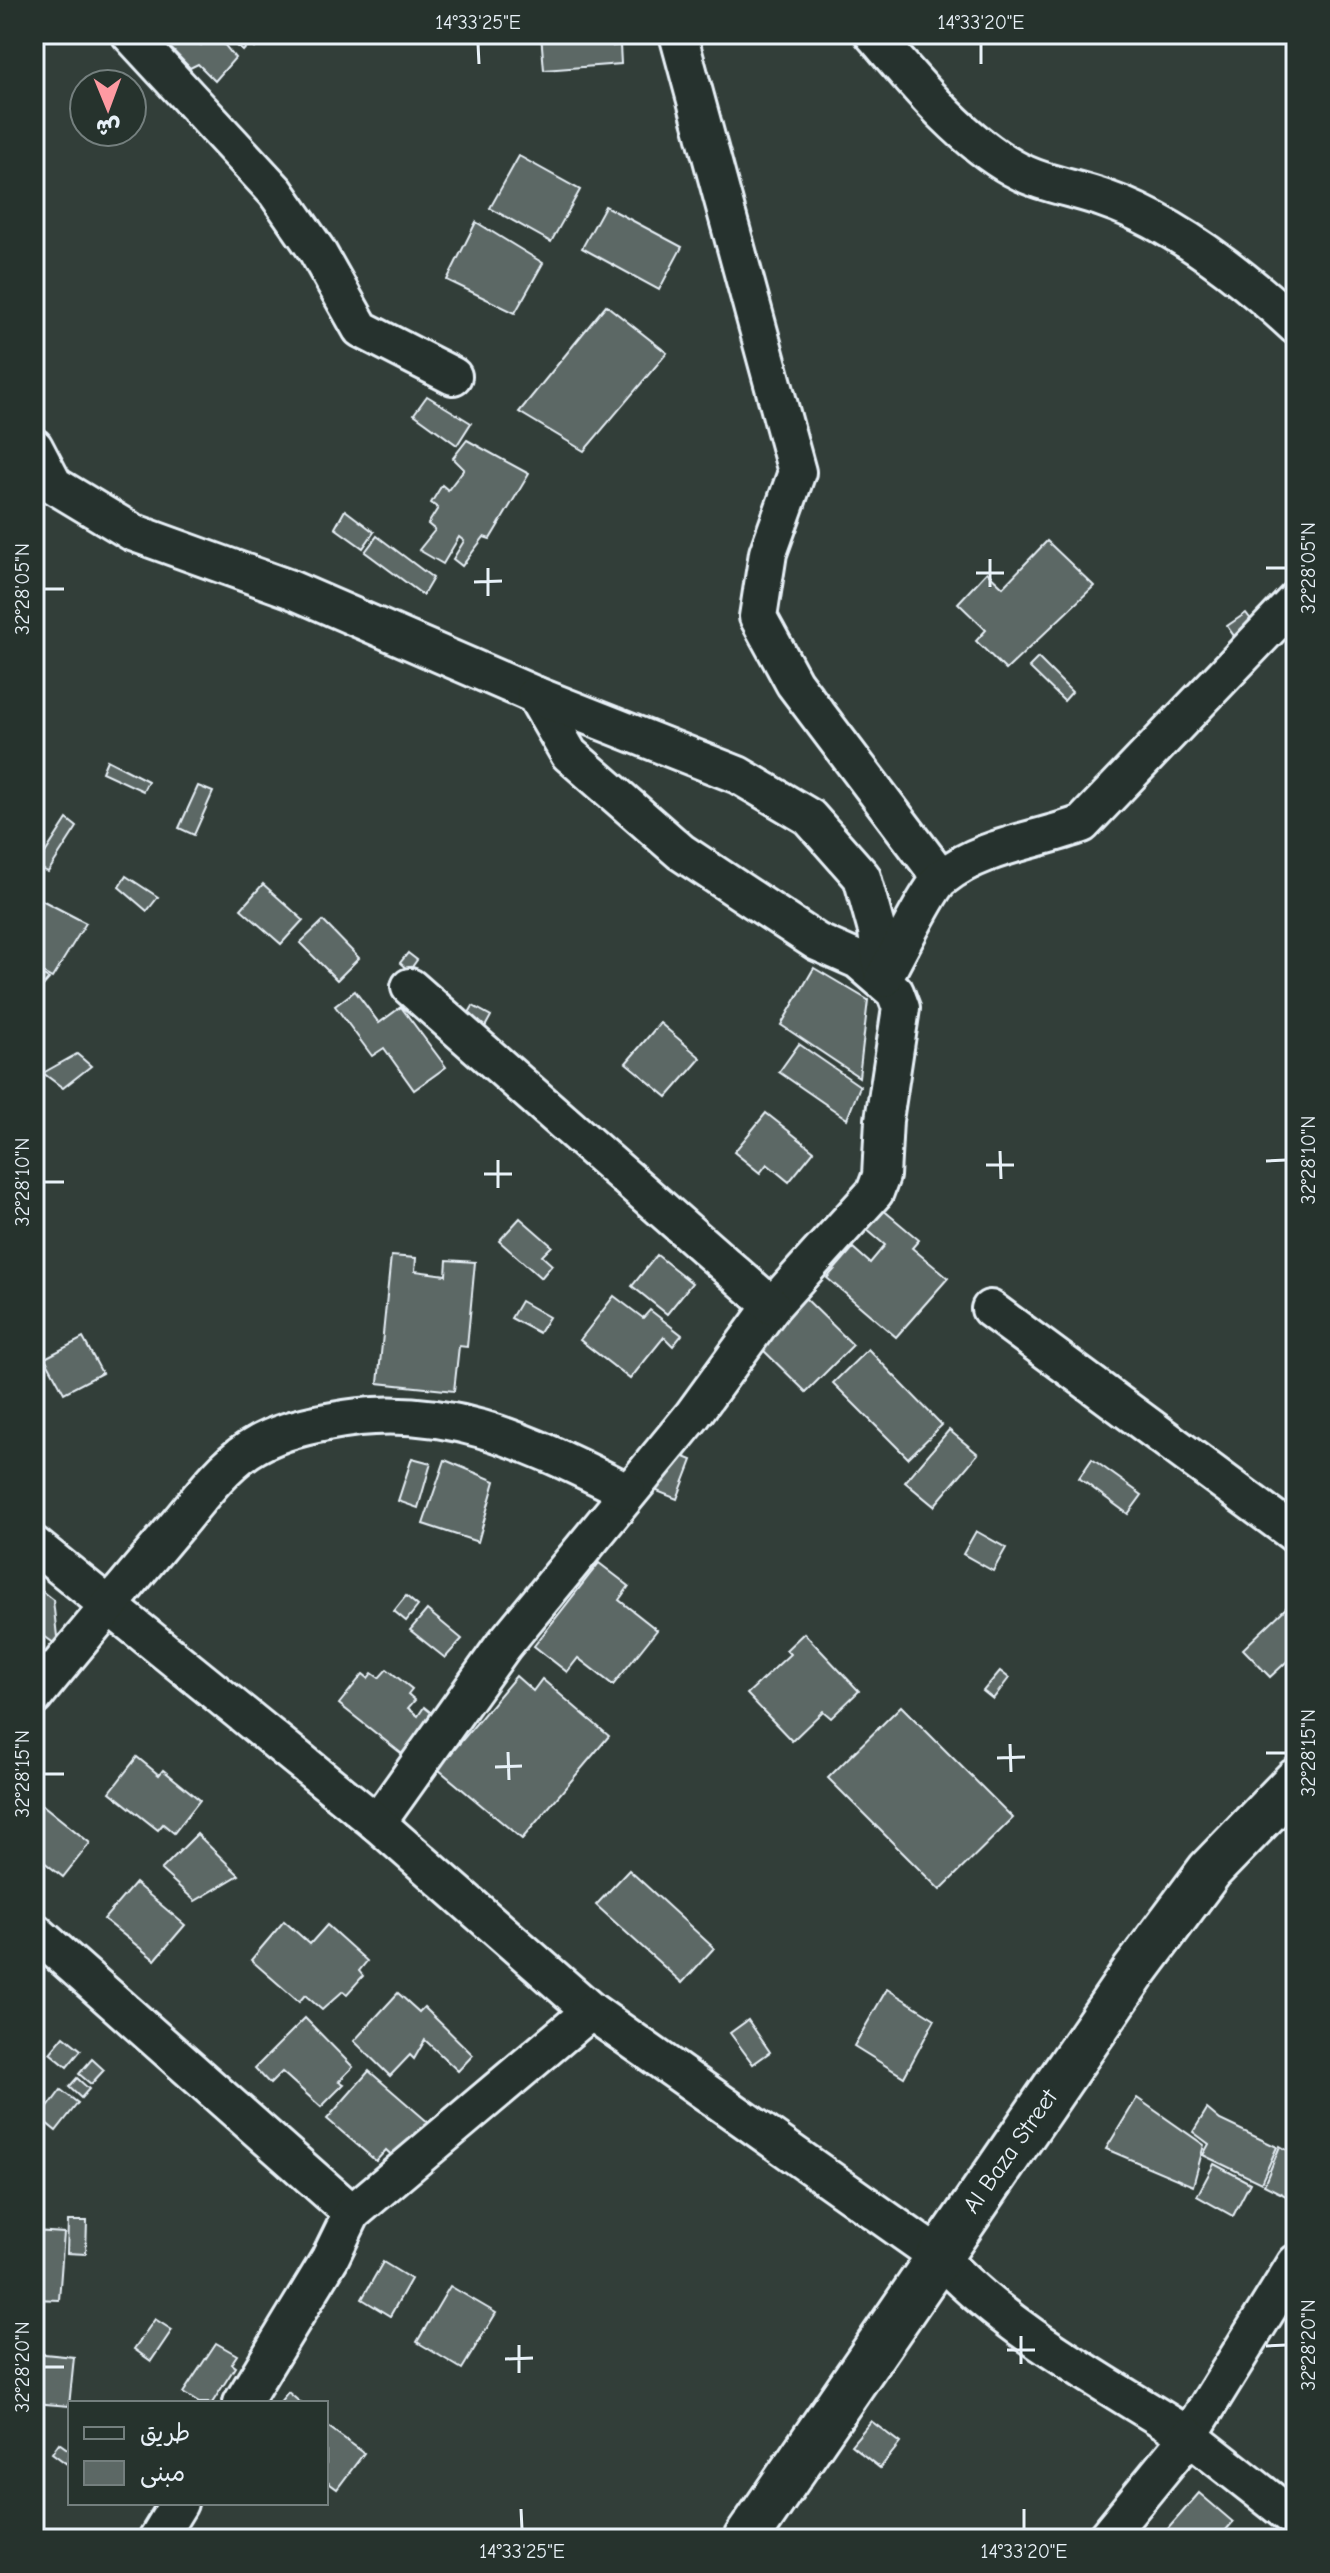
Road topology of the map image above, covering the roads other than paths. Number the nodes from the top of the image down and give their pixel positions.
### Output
1 (130, 34) edge
2 (678, 34) edge
3 (873, 34) edge
4 (1296, 326) edge
5 (453, 376) dead end
6 (34, 447) edge
7 (1296, 600) edge
8 (535, 695) junction
9 (941, 878) junction
10 (883, 979) junction
11 (410, 987) dead end
12 (772, 1306) junction
13 (990, 1309) dead end
14 (627, 1491) junction
15 (1296, 1535) edge
16 (34, 1545) edge
17 (107, 1607) junction
18 (34, 1697) edge
19 (1296, 1781) edge
20 (377, 1823) junction
21 (34, 1931) edge
22 (591, 2011) junction
23 (352, 2213) junction
24 (938, 2256) junction
25 (1296, 2263) edge
26 (243, 2401) edge
27 (1189, 2436) junction
28 (178, 2505) edge
29 (1296, 2520) edge
30 (157, 2539) edge
31 (746, 2539) edge
32 (1105, 2539) edge

1 - 5 street
2 - 9 street
3 - 4 street
6 - 8 street
7 - 9 street
8 - 10 street
8 - 10 street
9 - 10 street
10 - 12 street
11 - 12 street
12 - 14 street
13 - 15 street
14 - 17 street
14 - 20 street
16 - 17 street
17 - 18 street
17 - 20 street
19 - 24 main road, Al Baza Street
20 - 22 street
21 - 23 street
22 - 23 street
22 - 24 street
23 - 26 street
24 - 27 street
24 - 31 main road, Al Baza Street
25 - 27 street
27 - 29 street
27 - 32 street
28 - 30 street

